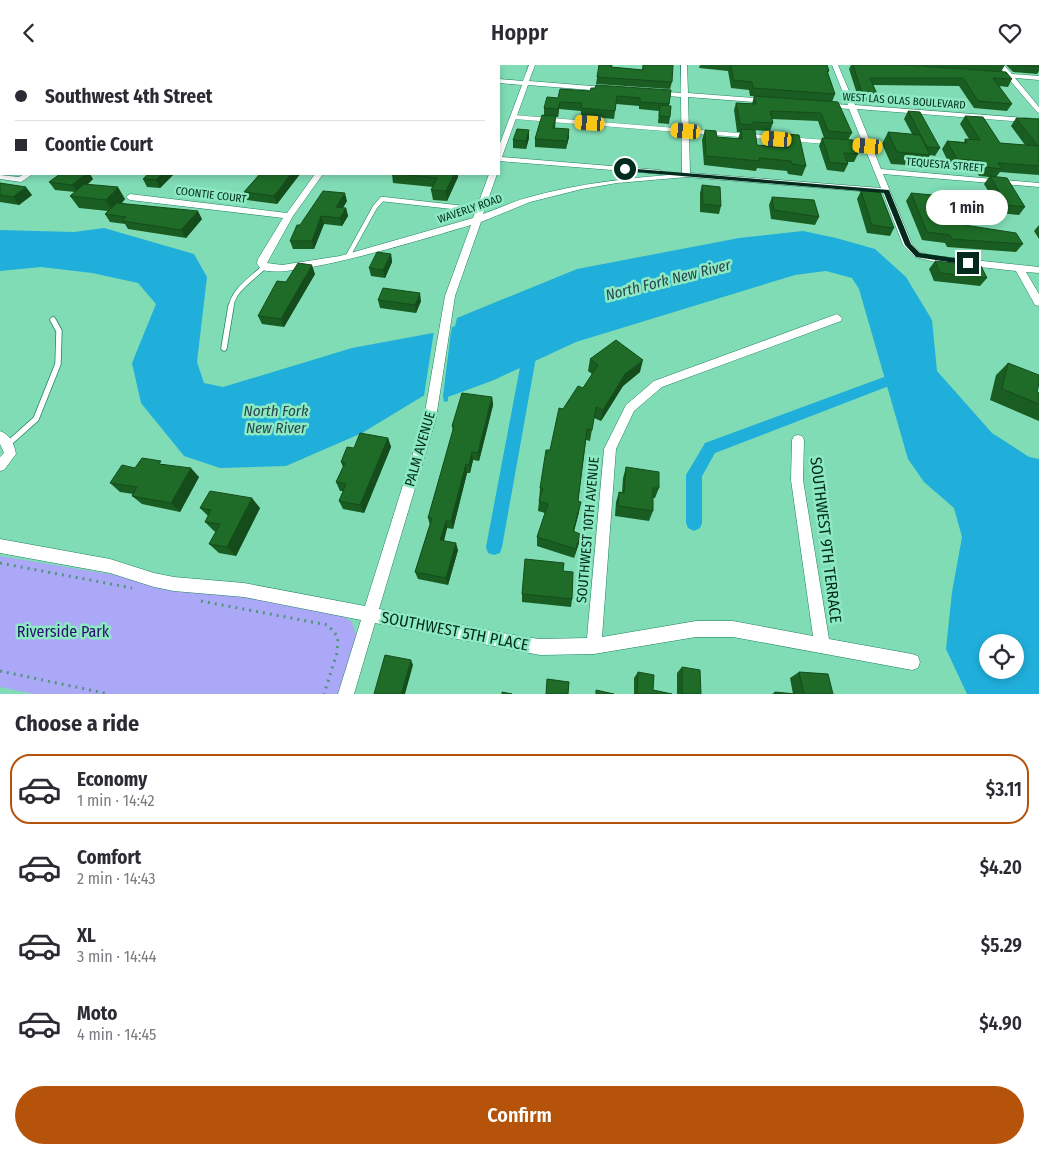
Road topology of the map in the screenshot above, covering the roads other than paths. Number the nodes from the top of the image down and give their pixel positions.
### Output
1 (532, 65) edge
2 (684, 65) edge
3 (835, 65) edge
4 (1001, 65) edge
5 (991, 75) edge
6 (1010, 76) junction
7 (1039, 78) edge
8 (500, 81) edge
9 (526, 83) junction
10 (609, 89) edge
11 (647, 92) edge
12 (685, 95) junction
13 (775, 101) edge
14 (814, 104) edge
15 (852, 107) junction
16 (1039, 111) edge
17 (514, 117) junction
18 (1039, 121) edge
19 (686, 131) junction
20 (830, 143) edge
21 (840, 143) edge
22 (868, 146) junction
23 (500, 158) edge
24 (878, 171) junction
25 (28, 175) edge
26 (318, 175) edge
27 (493, 175) edge
28 (686, 175) junction
29 (0, 177) edge
30 (1039, 185) edge
31 (886, 191) junction
32 (130, 197) dead end
33 (481, 210) junction
34 (289, 216) junction
35 (477, 220) junction
36 (348, 256) junction
37 (264, 267) junction
38 (1019, 268) junction
39 (1039, 270) edge
40 (1039, 303) edge
41 (837, 318) dead end
42 (53, 320) dead end
43 (224, 348) dead end
44 (4, 440) edge
45 (798, 440) dead end
46 (0, 466) edge
47 (0, 545) edge
48 (371, 615) junction
49 (822, 645) junction
50 (594, 646) junction
51 (912, 661) dead end
52 (346, 694) edge

1 - 9 street
2 - 12 street
3 - 15 street
4 - 6 street
5 - 6 street
6 - 7 street
6 - 16 street
8 - 9 street
9 - 10 street
9 - 17 street
11 - 12 street
12 - 13 street
12 - 19 street
14 - 15 street, WEST LAS OLAS BOULEVARD
15 - 18 street, WEST LAS OLAS BOULEVARD
15 - 22 street
17 - 19 lane
17 - 23 street
19 - 20 lane
19 - 28 street
21 - 22 lane
22 - 24 street
23 - 28 street
24 - 30 street, TEQUESTA STREET
24 - 31 street
25 - 29 street
26 - 34 street
27 - 33 street, PALM AVENUE
28 - 31 street
28 - 35 street, WAVERLY ROAD
31 - 38 street
32 - 34 street, COONTIE COURT
33 - 35 street, PALM AVENUE
33 - 36 lane
34 - 37 street
35 - 36 street, WAVERLY ROAD
35 - 48 street, PALM AVENUE
36 - 37 street, WAVERLY ROAD
37 - 43 lane
38 - 39 street
38 - 40 street
41 - 50 street, SOUTHWEST 10TH AVENUE
42 - 44 lane
44 - 46 street
45 - 49 street, SOUTHWEST 9TH TERRACE
47 - 48 street, SOUTHWEST 5TH PLACE
48 - 50 street, SOUTHWEST 5TH PLACE
48 - 52 street, PALM AVENUE
49 - 50 street, SOUTHWEST 5TH PLACE
49 - 51 street, SOUTHWEST 5TH PLACE

